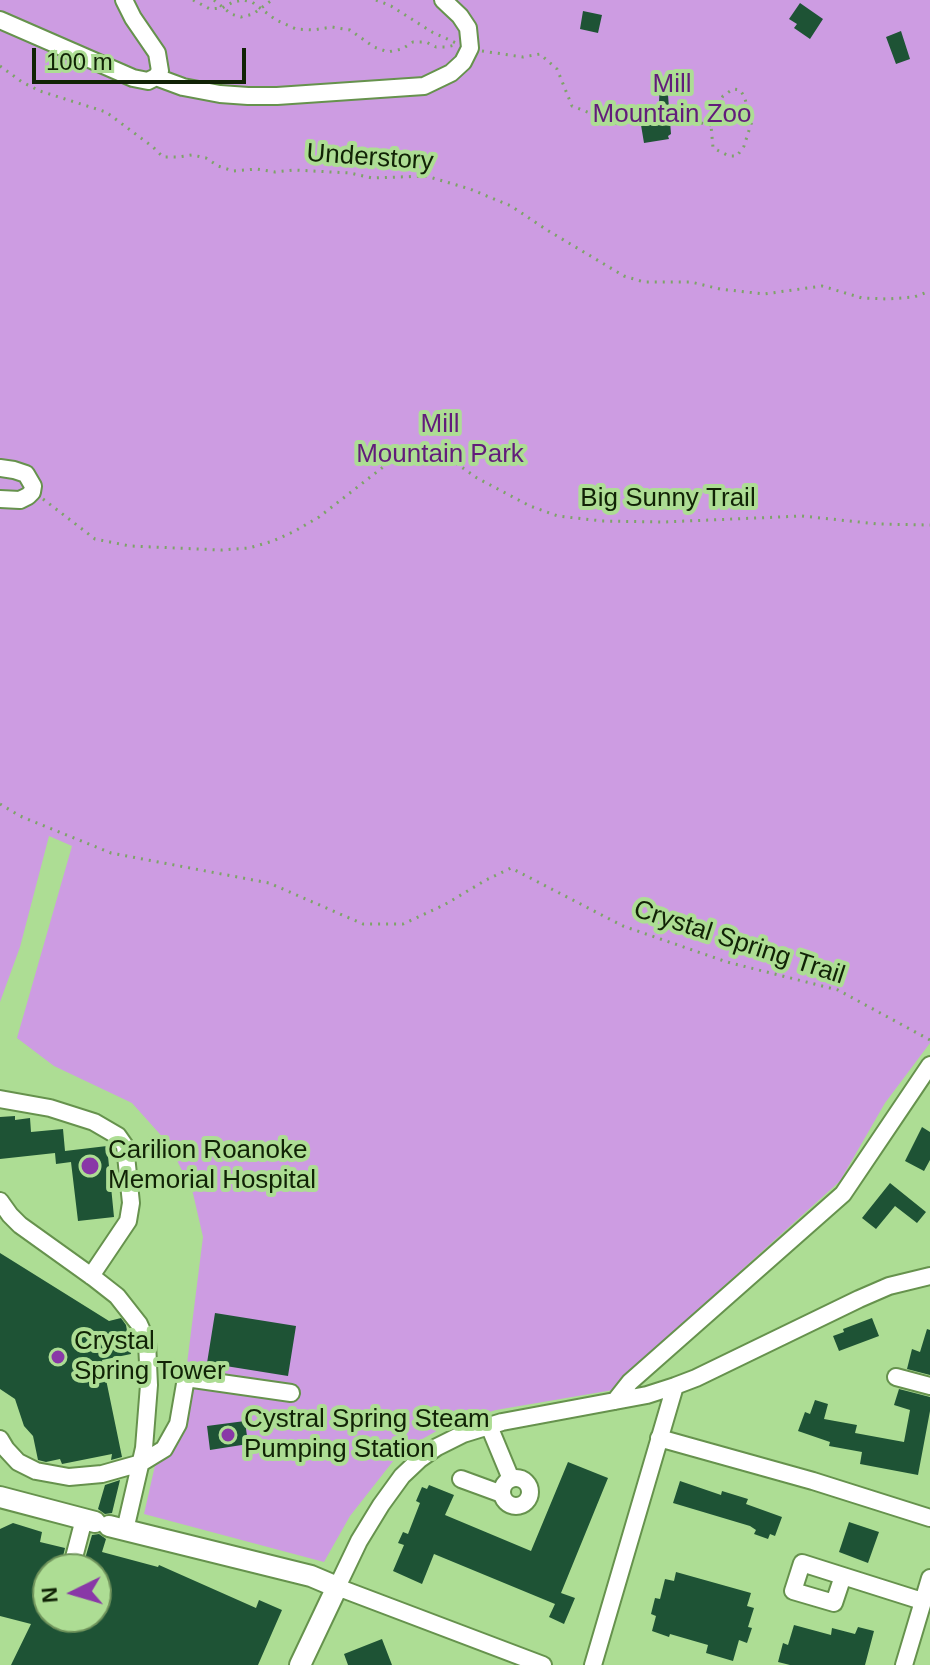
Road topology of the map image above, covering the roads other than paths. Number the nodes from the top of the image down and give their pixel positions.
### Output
1 (124, 0) edge
2 (443, 0) edge
3 (0, 20) edge
4 (156, 77) junction
5 (0, 468) edge
6 (0, 499) edge
7 (930, 1065) edge
8 (0, 1099) edge
9 (0, 1201) edge
10 (91, 1276) junction
11 (930, 1276) edge
12 (896, 1377) dead end
13 (675, 1386) junction
14 (930, 1386) edge
15 (291, 1393) dead end
16 (615, 1401) junction
17 (489, 1426) junction
18 (659, 1438) junction
19 (2, 1446) edge
20 (141, 1463) junction
21 (461, 1479) dead end
22 (511, 1479) junction
23 (502, 1494) junction
24 (0, 1497) edge
25 (930, 1518) edge
26 (103, 1524) junction
27 (82, 1553) edge
28 (843, 1576) dead end
29 (930, 1578) edge
30 (337, 1587) junction
31 (922, 1601) junction
32 (300, 1665) edge
33 (543, 1665) edge
34 (593, 1665) edge
35 (904, 1665) edge

1 - 4 street
2 - 4 street
3 - 4 street
5 - 6 street
7 - 16 street
8 - 10 street
9 - 10 street
10 - 20 street
11 - 13 street
12 - 14 street
13 - 16 street
13 - 18 street
15 - 20 street
16 - 17 street
17 - 22 street
17 - 30 street
18 - 25 street
18 - 34 street
19 - 20 street
20 - 26 street
21 - 23 street
22 - 23 street
22 - 23 street
24 - 26 main road
26 - 27 street
26 - 30 main road
28 - 31 street
29 - 31 street
30 - 32 main road
30 - 33 street
31 - 35 street

